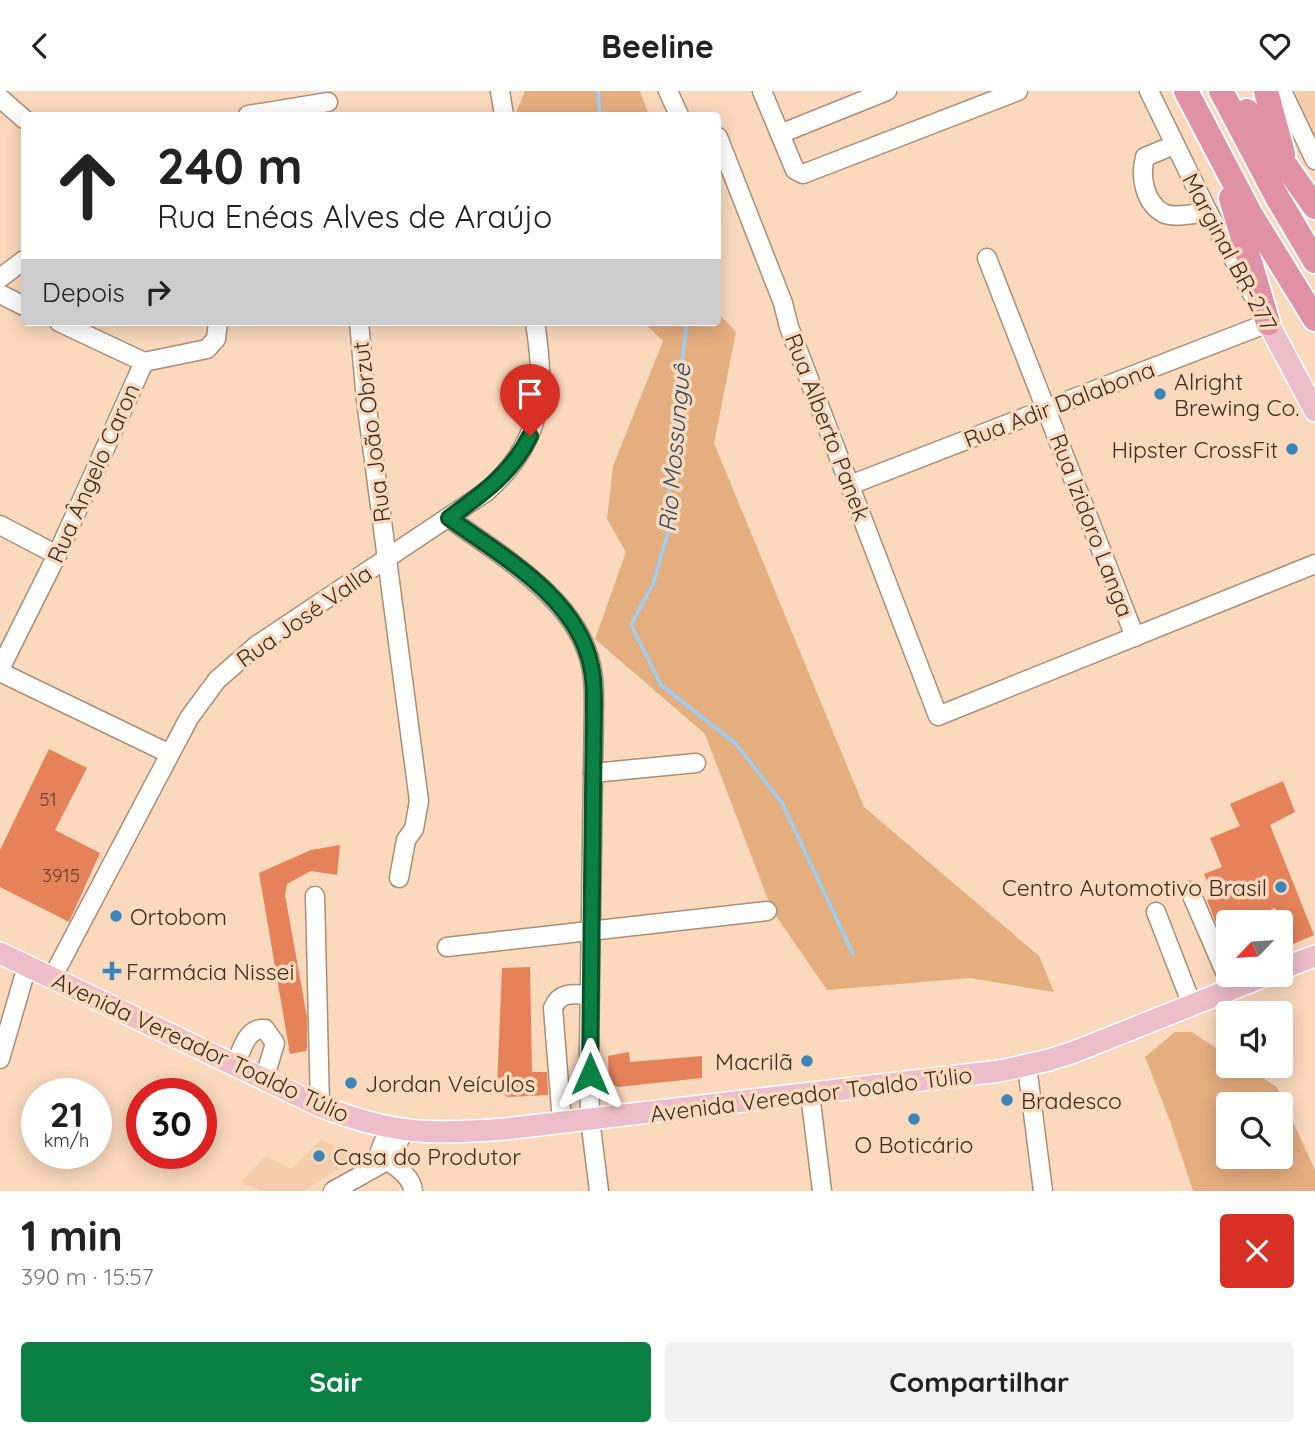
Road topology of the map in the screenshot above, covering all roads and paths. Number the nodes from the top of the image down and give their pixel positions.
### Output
1 (500, 91) edge
2 (668, 91) edge
3 (762, 91) edge
4 (887, 91) edge
5 (1149, 91) edge
6 (1186, 91) edge
7 (1221, 91) edge
8 (1235, 91) edge
9 (1266, 91) edge
10 (1282, 91) edge
11 (1015, 92) edge
12 (0, 98) edge
13 (328, 103) edge
14 (268, 112) edge
15 (504, 112) edge
16 (678, 112) edge
17 (21, 117) edge
18 (780, 134) junction
19 (721, 145) edge
20 (1174, 145) junction
21 (1216, 150) junction
22 (1315, 160) edge
23 (1288, 171) junction
24 (1315, 208) edge
25 (1208, 212) junction
26 (987, 258) dead end
27 (1315, 261) edge
28 (21, 262) edge
29 (0, 278) edge
30 (0, 295) edge
31 (21, 305) edge
32 (1315, 319) edge
33 (1268, 323) junction
34 (67, 326) edge
35 (218, 326) edge
36 (359, 326) edge
37 (535, 326) edge
38 (144, 362) junction
39 (1046, 409) junction
40 (1315, 411) edge
41 (850, 485) junction
42 (449, 518) junction
43 (0, 526) edge
44 (57, 555) junction
45 (387, 559) junction
46 (1315, 565) edge
47 (1135, 637) junction
48 (0, 670) edge
49 (170, 754) junction
50 (695, 763) dead end
51 (593, 773) junction
52 (399, 878) dead end
53 (1190, 891) dead end
54 (315, 896) dead end
55 (766, 911) dead end
56 (1156, 912) dead end
57 (590, 931) junction
58 (447, 947) dead end
59 (0, 953) edge
60 (1315, 955) edge
61 (1293, 964) edge
62 (27, 966) junction
63 (52, 978) junction
64 (1232, 988) joint
65 (590, 995) junction
66 (1192, 1005) junction
67 (0, 1059) edge
68 (234, 1066) junction
69 (1027, 1066) junction
70 (264, 1080) junction
71 (810, 1094) junction
72 (320, 1106) junction
73 (590, 1119) junction
74 (562, 1122) junction
75 (396, 1130) junction
76 (388, 1161) junction
77 (364, 1174) junction
78 (413, 1188) edge
79 (333, 1191) edge
80 (599, 1191) edge
81 (822, 1191) edge
82 (1043, 1191) edge

1 - 15 street
2 - 16 street
3 - 18 street
4 - 18 street
5 - 20 street, Marginal BR-277
6 - 21 highway
7 - 27 highway
8 - 23 highway
9 - 23 highway
10 - 22 street
11 - 18 street
12 - 17 street
13 - 14 street
19 - 41 street, Rua Alberto Panek
20 - 25 street, Marginal BR-277
20 - 25 street
21 - 32 highway
21 - 33 highway
23 - 24 highway
25 - 33 street, Marginal BR-277
26 - 39 street, Rua Izidoro Langa
28 - 29 street
30 - 31 street
33 - 39 street, Rua Adir Dalabona
33 - 40 main road, Marginal BR-277
34 - 38 street
35 - 38 street, Rua Ângelo Caron
36 - 45 street, Rua João Obrzut
37 - 42 street, Rua José Valla
38 - 44 street, Rua Ângelo Caron
39 - 41 street, Rua Adir Dalabona
39 - 47 street, Rua Izidoro Langa
41 - 47 street, Rua Alberto Panek
42 - 45 street, Rua José Valla
42 - 51 street
43 - 44 street
44 - 48 street, Rua Ângelo Caron
45 - 49 street, Rua José Valla
45 - 52 street, Rua João Obrzut
46 - 47 street
48 - 49 street
49 - 63 street, Rua José Valla
50 - 51 street
51 - 57 street
53 - 64 street
54 - 72 street
55 - 57 street
56 - 66 street
57 - 58 street
57 - 65 street
59 - 62 main road, Avenida Vereador Toaldo Túlio
60 - 61 main road
62 - 63 main road, Avenida Vereador Toaldo Túlio
62 - 67 street
63 - 68 main road, Avenida Vereador Toaldo Túlio
64 - 66 main road, Avenida Vereador Toaldo Túlio
65 - 73 street
65 - 74 street
66 - 69 main road, Avenida Vereador Toaldo Túlio
68 - 70 main road, Avenida Vereador Toaldo Túlio
68 - 70 street
69 - 71 main road, Avenida Vereador Toaldo Túlio
69 - 82 street
70 - 72 main road, Avenida Vereador Toaldo Túlio
71 - 73 main road, Avenida Vereador Toaldo Túlio
71 - 81 street
72 - 75 main road, Avenida Vereador Toaldo Túlio
73 - 74 main road, Avenida Vereador Toaldo Túlio
73 - 80 street
74 - 75 main road, Avenida Vereador Toaldo Túlio
75 - 76 street
75 - 77 street
76 - 77 street
76 - 78 street
77 - 79 street

